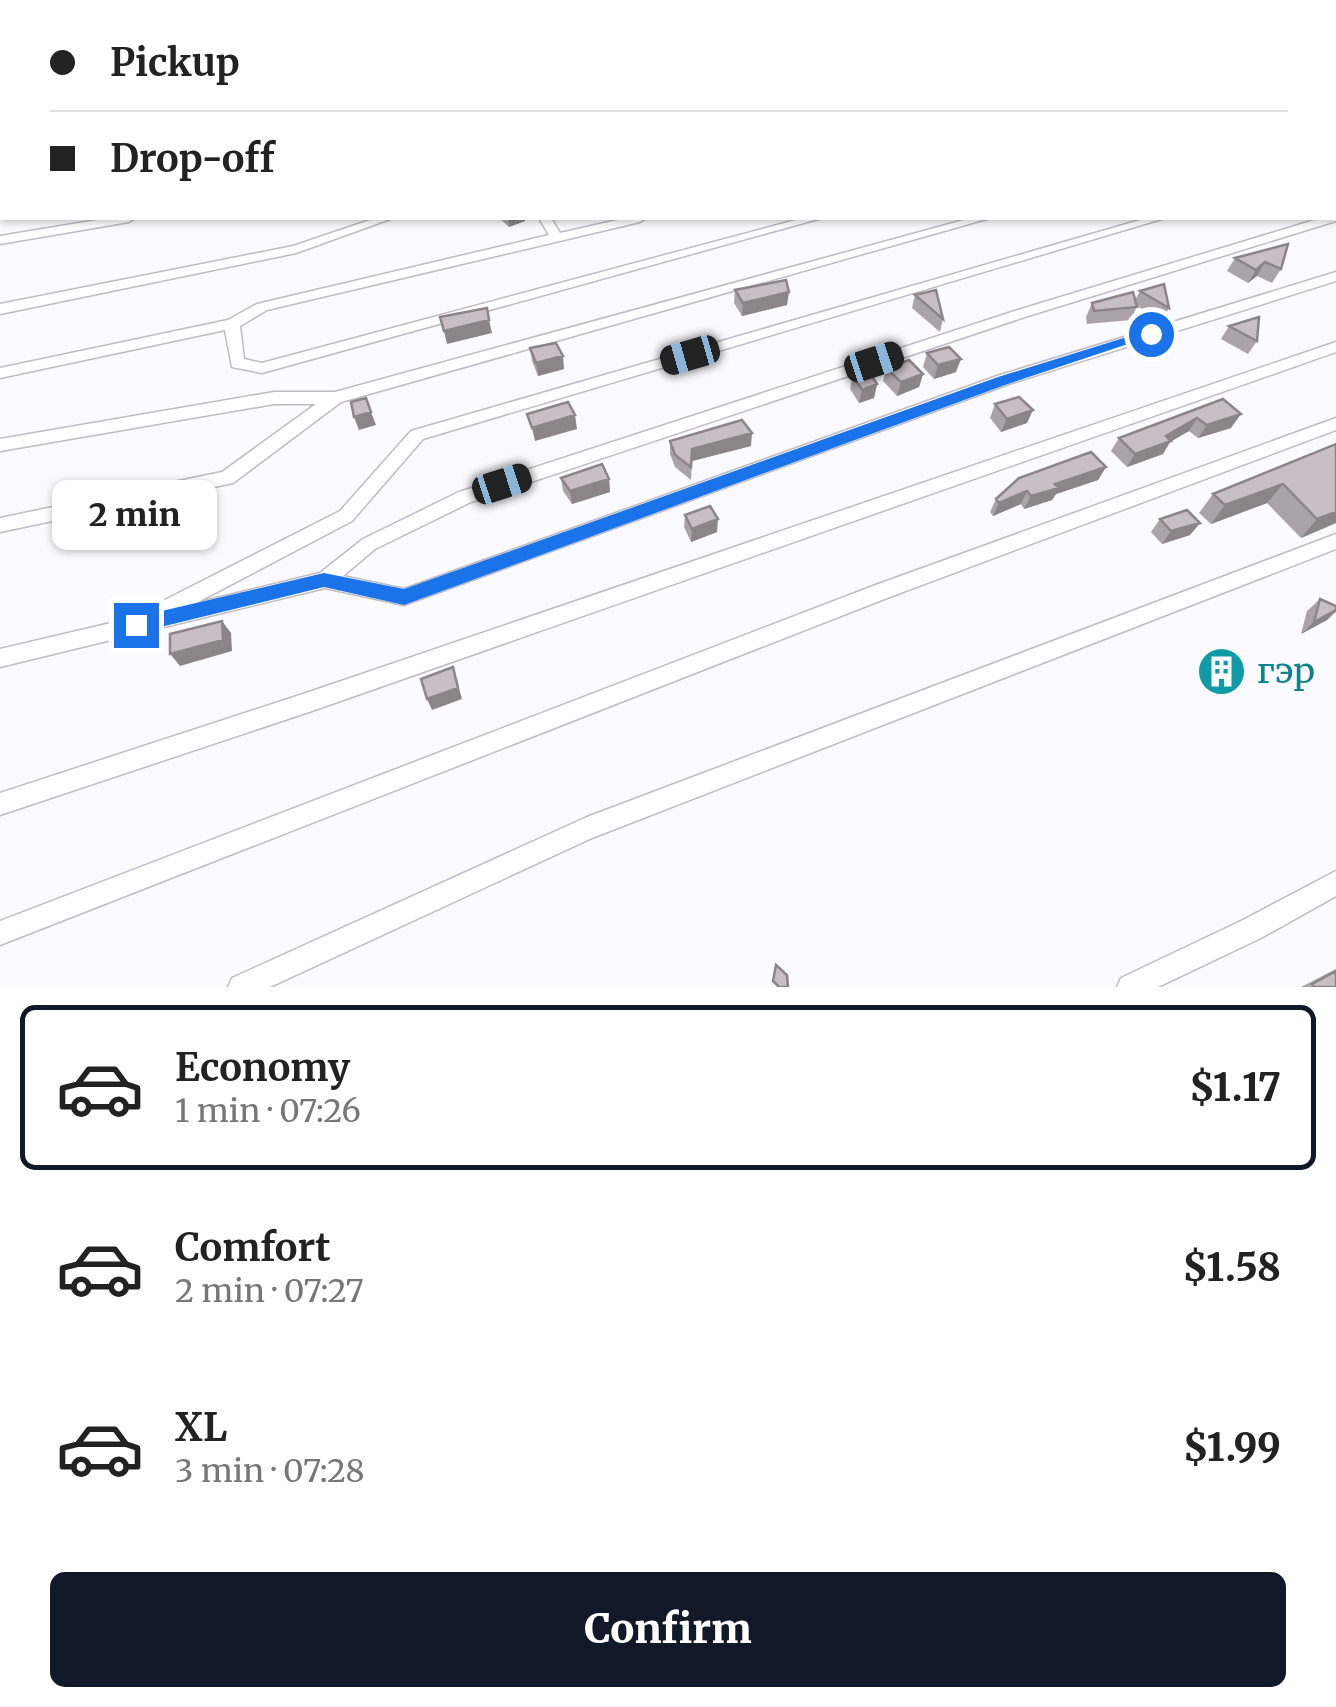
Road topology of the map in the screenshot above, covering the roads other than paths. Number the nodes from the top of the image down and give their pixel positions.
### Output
1 (117, 220) edge
2 (382, 220) edge
3 (546, 220) edge
4 (632, 220) edge
5 (809, 220) edge
6 (977, 220) edge
7 (1152, 220) edge
8 (1319, 220) edge
9 (558, 238) junction
10 (0, 240) edge
11 (1336, 276) edge
12 (0, 309) edge
13 (232, 324) junction
14 (1336, 347) edge
15 (0, 373) edge
16 (334, 398) junction
17 (1336, 424) edge
18 (0, 445) edge
19 (0, 525) edge
20 (1336, 541) edge
21 (324, 580) junction
22 (136, 625) junction
23 (0, 658) edge
24 (0, 804) edge
25 (1336, 883) edge
26 (0, 933) edge
27 (241, 987) edge
28 (1130, 987) edge

1 - 10 street
2 - 12 street
3 - 9 street
4 - 9 street
5 - 13 street
6 - 16 street
7 - 22 street
8 - 21 street
9 - 13 street
11 - 21 street
13 - 15 street
14 - 24 street
16 - 18 street
16 - 19 street
17 - 26 street
20 - 27 street
21 - 22 street
22 - 23 street
25 - 28 street

